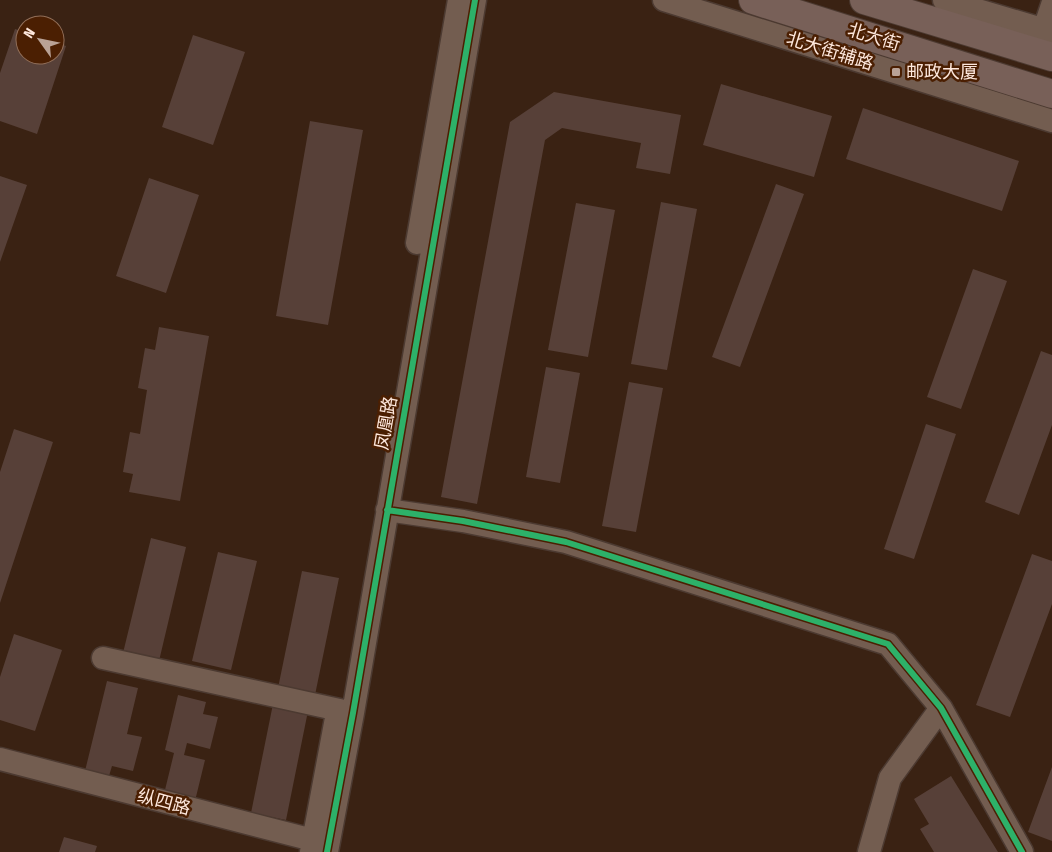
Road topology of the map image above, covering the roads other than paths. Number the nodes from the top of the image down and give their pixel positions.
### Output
1 (459, 0) edge
2 (475, 0) edge
3 (664, 0) edge
4 (753, 0) edge
5 (864, 0) edge
6 (944, 0) edge
7 (1052, 5) edge
8 (1046, 42) edge
9 (1052, 94) edge
10 (1052, 121) edge
11 (387, 510) junction
12 (103, 658) dead end
13 (941, 708) junction
14 (345, 712) junction
15 (0, 759) edge
16 (0, 770) edge
17 (319, 848) edge
18 (869, 852) edge
19 (1022, 852) edge

1 - 14 street, 凤凰路
2 - 11 street, 凤凰路
3 - 10 street, 北大街辅路
4 - 9 main road, 北大街
5 - 8 main road, 北大街
6 - 8 street
7 - 8 street
11 - 13 street
11 - 14 street, 凤凰路
12 - 14 street
13 - 18 street
13 - 19 street
14 - 17 street, 凤凰路
15 - 17 street, 纵四路
16 - 17 street, 纵四路

